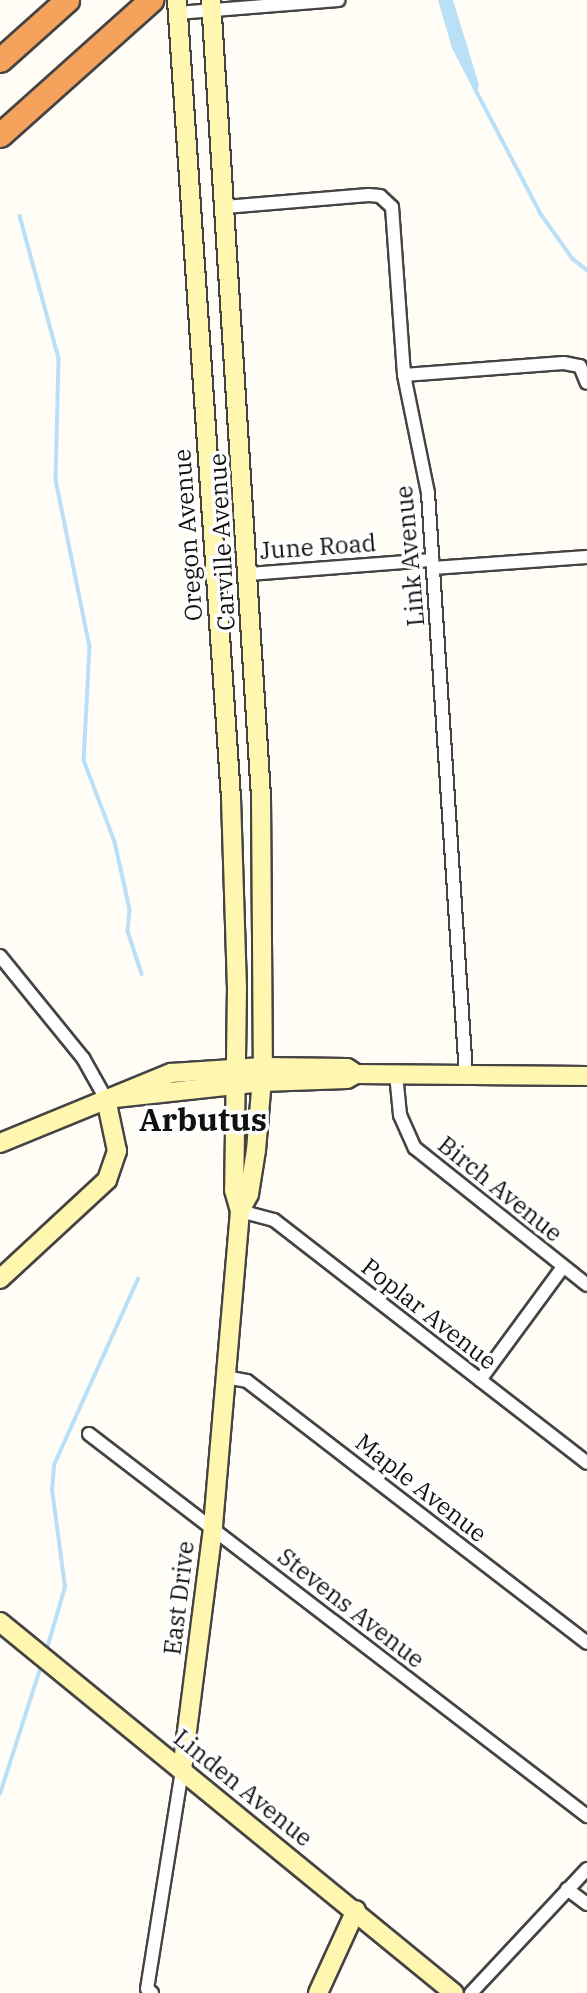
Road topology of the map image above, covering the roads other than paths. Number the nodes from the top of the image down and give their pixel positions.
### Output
1 (67, 0) edge
2 (338, 0) edge
3 (145, 6) edge
4 (211, 6) edge
5 (177, 7) edge
6 (0, 60) edge
7 (0, 135) edge
8 (225, 207) junction
9 (404, 375) junction
10 (587, 383) edge
11 (587, 557) edge
12 (432, 564) junction
13 (249, 574) junction
14 (257, 724) junction
15 (226, 726) junction
16 (0, 956) edge
17 (396, 1074) junction
18 (262, 1075) junction
19 (466, 1075) junction
20 (237, 1076) junction
21 (587, 1076) edge
22 (106, 1099) junction
23 (0, 1143) edge
24 (240, 1211) junction
25 (563, 1266) junction
26 (0, 1279) edge
27 (587, 1285) edge
28 (225, 1377) junction
29 (480, 1380) junction
30 (89, 1434) dead end
31 (587, 1463) edge
32 (213, 1528) junction
33 (0, 1622) edge
34 (587, 1643) edge
35 (183, 1770) junction
36 (587, 1816) edge
37 (587, 1869) edge
38 (567, 1889) junction
39 (587, 1904) edge
40 (356, 1910) junction
41 (150, 1991) edge
42 (318, 1993) edge
43 (454, 1993) edge
44 (471, 1993) edge

1 - 6 highway
2 - 4 street
3 - 7 highway
4 - 5 street
4 - 8 street, Carville Avenue
5 - 15 street, Oregon Avenue
8 - 9 street, Link Avenue
8 - 13 street, Carville Avenue
9 - 10 street
9 - 12 street, Link Avenue
11 - 12 street, June Road
12 - 13 street, June Road
12 - 19 street, Link Avenue
13 - 14 street, Carville Avenue
14 - 15 street
14 - 18 street, Carville Avenue
15 - 20 street, Oregon Avenue
16 - 22 street
17 - 18 street
17 - 19 street
17 - 25 street, Birch Avenue
18 - 20 street
18 - 24 street, East Drive
19 - 21 street
20 - 22 street
20 - 24 street, East Drive
22 - 23 street
22 - 26 street
24 - 28 street, East Drive
24 - 29 street, Poplar Avenue
25 - 27 street, Birch Avenue
25 - 29 street
28 - 32 street, East Drive
28 - 34 street, Maple Avenue
29 - 31 street, Poplar Avenue
30 - 32 street, Stevens Avenue
32 - 35 street, East Drive
32 - 36 street, Stevens Avenue
33 - 35 street, Linden Avenue
35 - 40 street, Linden Avenue
35 - 41 street, East Drive
37 - 38 street
38 - 39 street
38 - 44 street
40 - 42 street
40 - 43 street, Linden Avenue

